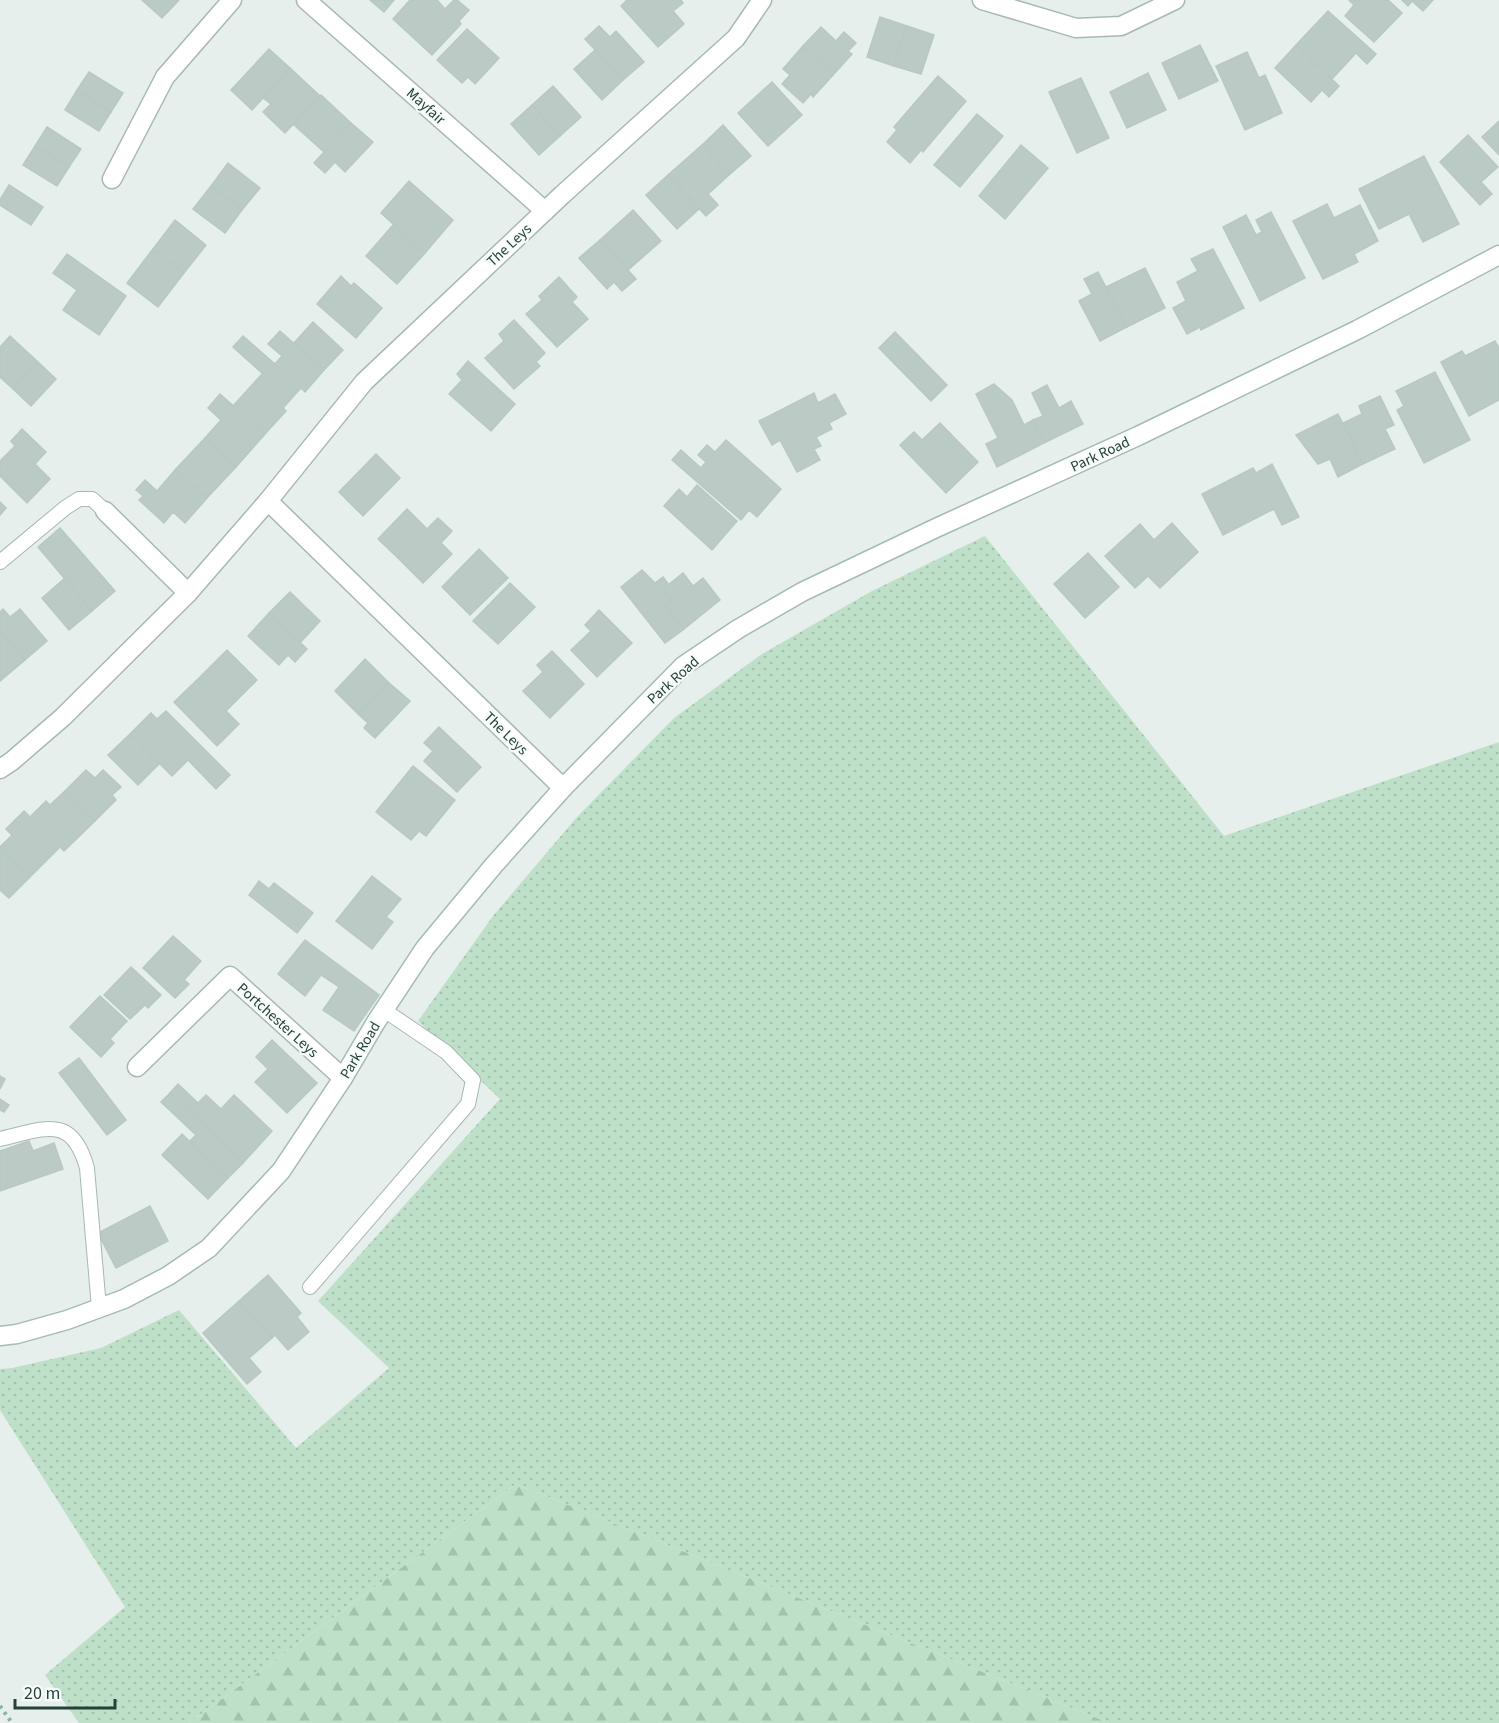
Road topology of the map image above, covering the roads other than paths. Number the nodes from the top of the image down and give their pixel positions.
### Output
1 (232, 0) edge
2 (306, 0) edge
3 (762, 0) edge
4 (982, 0) edge
5 (1175, 0) edge
6 (112, 179) dead end
7 (545, 211) junction
8 (1499, 255) edge
9 (268, 501) junction
10 (105, 511) joint
11 (0, 562) edge
12 (188, 593) junction
13 (0, 770) edge
14 (563, 789) junction
15 (384, 1010) junction
16 (137, 1067) dead end
17 (343, 1078) junction
18 (0, 1139) edge
19 (310, 1287) dead end
20 (99, 1308) junction
21 (0, 1336) edge

1 - 6 street
2 - 7 street, Mayfair
3 - 7 street, The Leys
4 - 5 street
7 - 9 street, The Leys
8 - 14 street, Park Road
9 - 12 street, The Leys
9 - 14 street, The Leys
10 - 11 lane
10 - 12 street
12 - 13 street, The Leys
14 - 15 street, Park Road
15 - 17 street, Park Road
15 - 19 lane
16 - 17 street, Portchester Leys
17 - 20 street, Park Road
18 - 20 lane
20 - 21 street, Park Road

